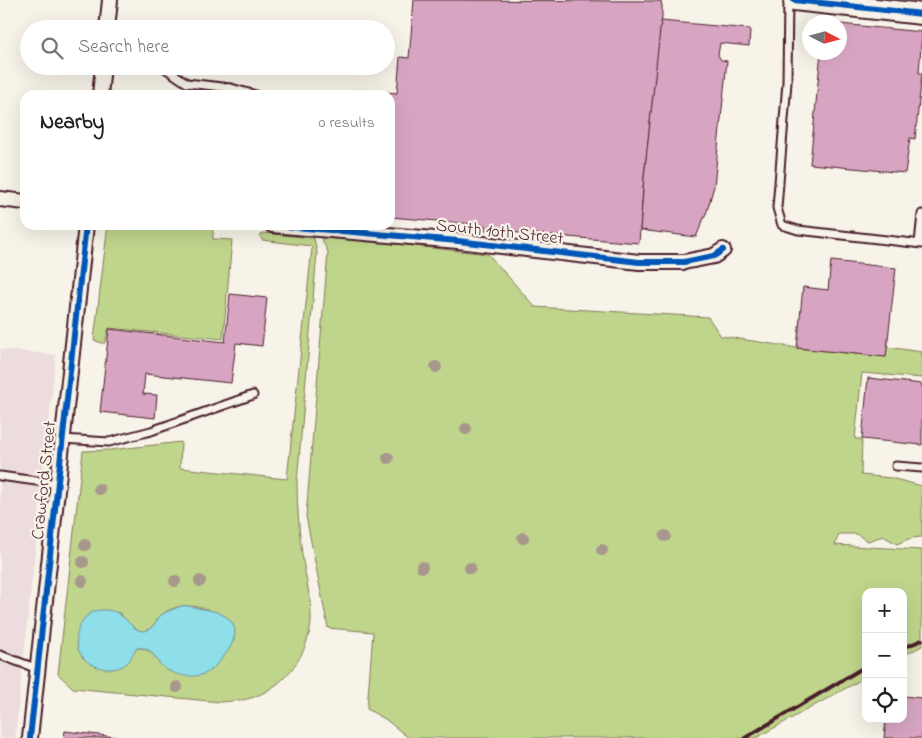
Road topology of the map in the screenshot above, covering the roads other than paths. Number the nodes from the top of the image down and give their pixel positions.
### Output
1 (110, 0) edge
2 (788, 0) edge
3 (794, 0) edge
4 (872, 4) edge
5 (922, 14) edge
6 (108, 20) edge
7 (102, 75) edge
8 (176, 75) edge
9 (101, 90) edge
10 (238, 90) edge
11 (0, 200) edge
12 (20, 202) edge
13 (922, 214) edge
14 (85, 230) edge
15 (345, 230) edge
16 (921, 244) edge
17 (723, 250) dead end
18 (253, 395) dead end
19 (63, 439) junction
20 (896, 466) dead end
21 (922, 468) edge
22 (0, 476) edge
23 (58, 484) junction
24 (0, 655) edge
25 (38, 669) junction
26 (30, 738) edge

1 - 6 street
2 - 16 lane
3 - 4 street
4 - 5 street
7 - 9 street
8 - 10 lane
11 - 12 street
13 - 16 lane
14 - 19 street, Crawford Street
15 - 17 street, South 10th Street
18 - 19 lane
19 - 23 street, Crawford Street
20 - 21 lane
22 - 23 lane
23 - 25 street, Crawford Street
24 - 25 lane
25 - 26 street, Crawford Street

